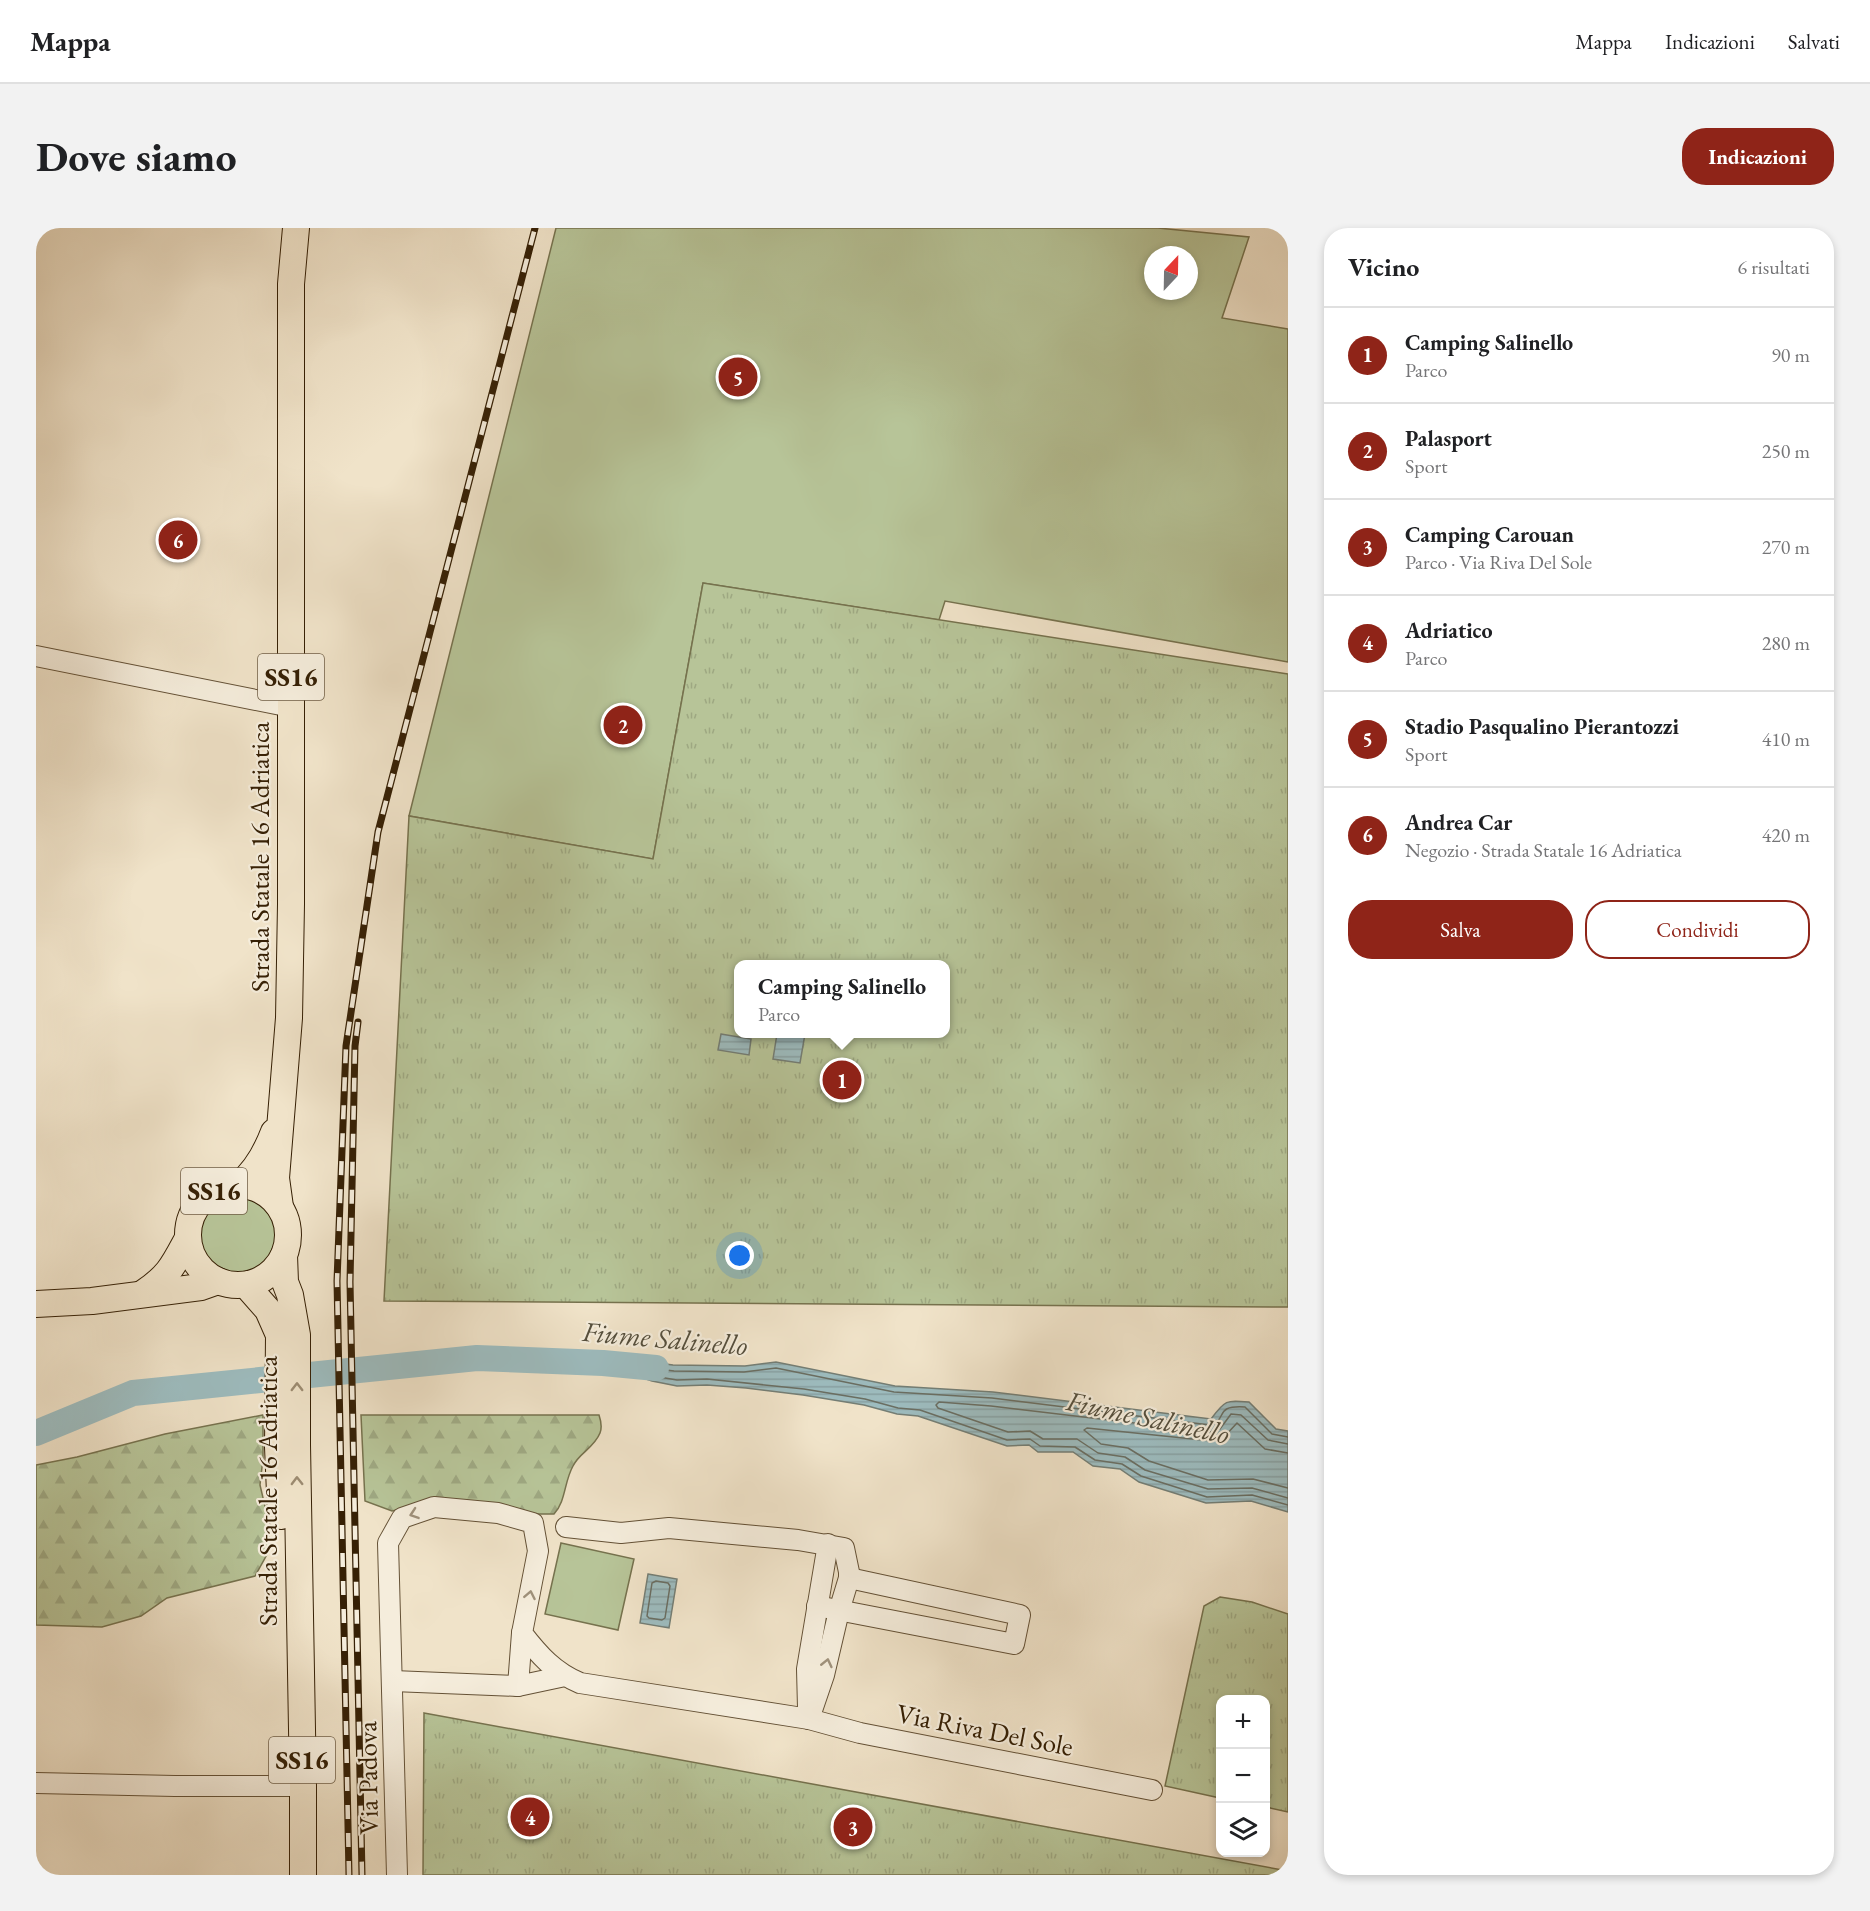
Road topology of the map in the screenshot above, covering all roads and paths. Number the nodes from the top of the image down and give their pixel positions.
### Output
1 (297, 233) edge
2 (36, 656) edge
3 (291, 707) junction
4 (282, 1113) junction
5 (239, 1185) junction
6 (280, 1207) junction
7 (188, 1238) junction
8 (284, 1255) junction
9 (218, 1281) junction
10 (246, 1284) junction
11 (142, 1294) junction
12 (36, 1304) edge
13 (287, 1446) junction
14 (566, 1527) dead end
15 (828, 1544) junction
16 (849, 1578) junction
17 (818, 1606) junction
18 (839, 1611) junction
19 (522, 1633) junction
20 (565, 1676) junction
21 (393, 1681) junction
22 (518, 1686) junction
23 (809, 1719) junction
24 (36, 1783) edge
25 (303, 1786) junction
26 (1152, 1790) dead end
27 (303, 1875) edge
28 (397, 1875) edge

1 - 3 main road, Strada Statale 16 Adriatica / SS16
2 - 3 street
3 - 4 main road, Strada Statale 16 Adriatica / SS16
4 - 5 main road, Strada Statale 16 Adriatica / SS16
4 - 6 main road, Strada Statale 16 Adriatica / SS16
5 - 6 main road, SS16
5 - 7 main road, SS16
6 - 8 main road, Strada Statale 16 Adriatica / SS16
7 - 9 main road, SS16
7 - 11 main road
8 - 10 main road
13 -> 8 main road, Strada Statale 16 Adriatica / SS16
9 - 10 main road
9 - 11 main road
10 - 13 main road, Strada Statale 16 Adriatica / SS16
11 - 12 main road
13 - 25 main road, Strada Statale 16 Adriatica / SS16
14 - 15 street
15 - 16 street
15 - 17 street
16 - 18 street
16 - 18 street
17 - 18 street
17 - 23 street
23 -> 18 street
19 - 20 street, Via Riva Del Sole
19 -> 21 street
19 - 22 street
20 - 22 street, Via Riva Del Sole
20 - 23 street, Via Riva Del Sole
21 - 22 street, Via Riva Del Sole
21 - 28 street, Via Padova
23 - 26 street, Via Riva Del Sole
24 - 25 street
25 - 27 main road, SS16

